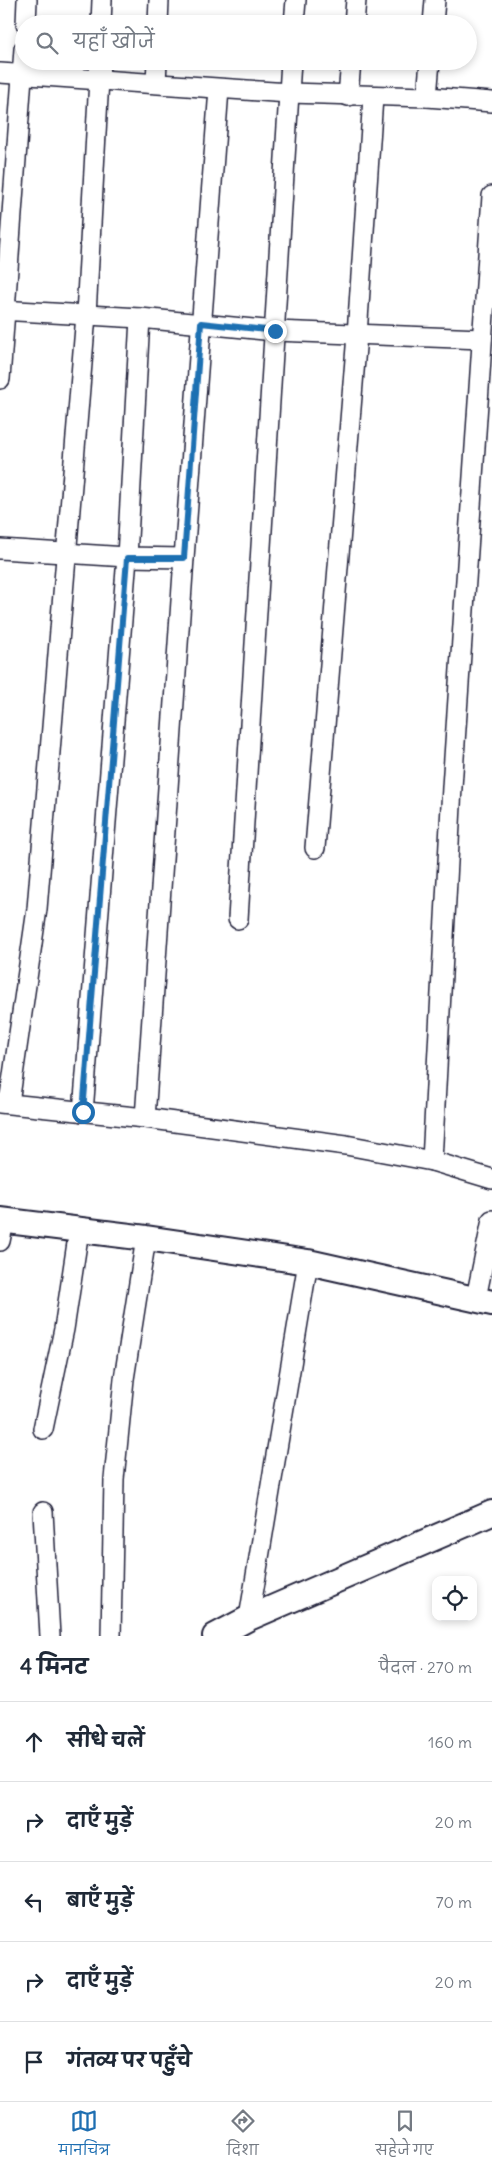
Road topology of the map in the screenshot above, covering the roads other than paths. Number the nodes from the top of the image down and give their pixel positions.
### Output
1 (28, 0) edge
2 (102, 0) edge
3 (159, 0) edge
4 (296, 0) edge
5 (356, 0) edge
6 (435, 0) edge
7 (27, 15) edge
8 (101, 15) edge
9 (158, 15) edge
10 (295, 15) edge
11 (355, 15) edge
12 (434, 15) edge
13 (22, 70) edge
14 (100, 70) edge
15 (157, 70) edge
16 (290, 70) edge
17 (350, 70) edge
18 (429, 70) edge
19 (0, 73) edge
20 (22, 75) junction
21 (156, 83) junction
22 (219, 89) junction
23 (289, 94) junction
24 (348, 96) junction
25 (373, 97) junction
26 (427, 97) junction
27 (492, 102) edge
28 (492, 196) edge
29 (2, 311) edge
30 (86, 315) junction
31 (140, 318) junction
32 (201, 323) junction
33 (275, 331) junction
34 (357, 336) junction
35 (482, 340) junction
36 (0, 379) edge
37 (0, 549) edge
38 (65, 553) junction
39 (127, 558) junction
40 (184, 558) junction
41 (315, 848) dead end
42 (238, 919) dead end
43 (5, 1103) edge
44 (83, 1112) junction
45 (146, 1118) junction
46 (432, 1161) junction
47 (492, 1179) edge
48 (492, 1220) edge
49 (1, 1227) edge
50 (79, 1230) junction
51 (146, 1238) junction
52 (308, 1262) junction
53 (484, 1301) edge
54 (43, 1429) dead end
55 (43, 1512) dead end
56 (492, 1513) edge
57 (249, 1618) junction
58 (50, 1636) edge
59 (111, 1636) edge
60 (215, 1636) edge

1 - 7 street
2 - 8 street
3 - 9 street
4 - 10 street
5 - 11 street
6 - 12 street
13 - 20 street
14 - 20 street
14 - 21 street
14 - 30 street
15 - 21 street
16 - 23 street
17 - 24 street
18 - 26 street
19 - 20 street
20 - 29 street
21 - 22 street
22 - 23 street
22 - 32 street
23 - 24 street
23 - 33 street
24 - 25 street
25 - 26 street
25 - 34 street
26 - 27 street
28 - 35 street
29 - 30 street
29 - 36 street
30 - 31 street
30 - 38 street
31 - 32 street
31 - 39 street
32 - 33 street
32 - 40 street
33 - 34 street
33 - 42 street
34 - 35 street
34 - 41 street
35 - 46 street
37 - 38 street
38 - 39 street
38 - 43 street
39 - 40 street
39 - 44 street
40 - 45 street
43 - 44 street
44 - 45 street
45 - 46 street
46 - 47 street
48 - 53 street
49 - 50 street
50 - 51 street
50 - 54 street
51 - 52 street
51 - 59 street
52 - 53 street
52 - 57 street
55 - 58 street
56 - 57 street
57 - 60 street

